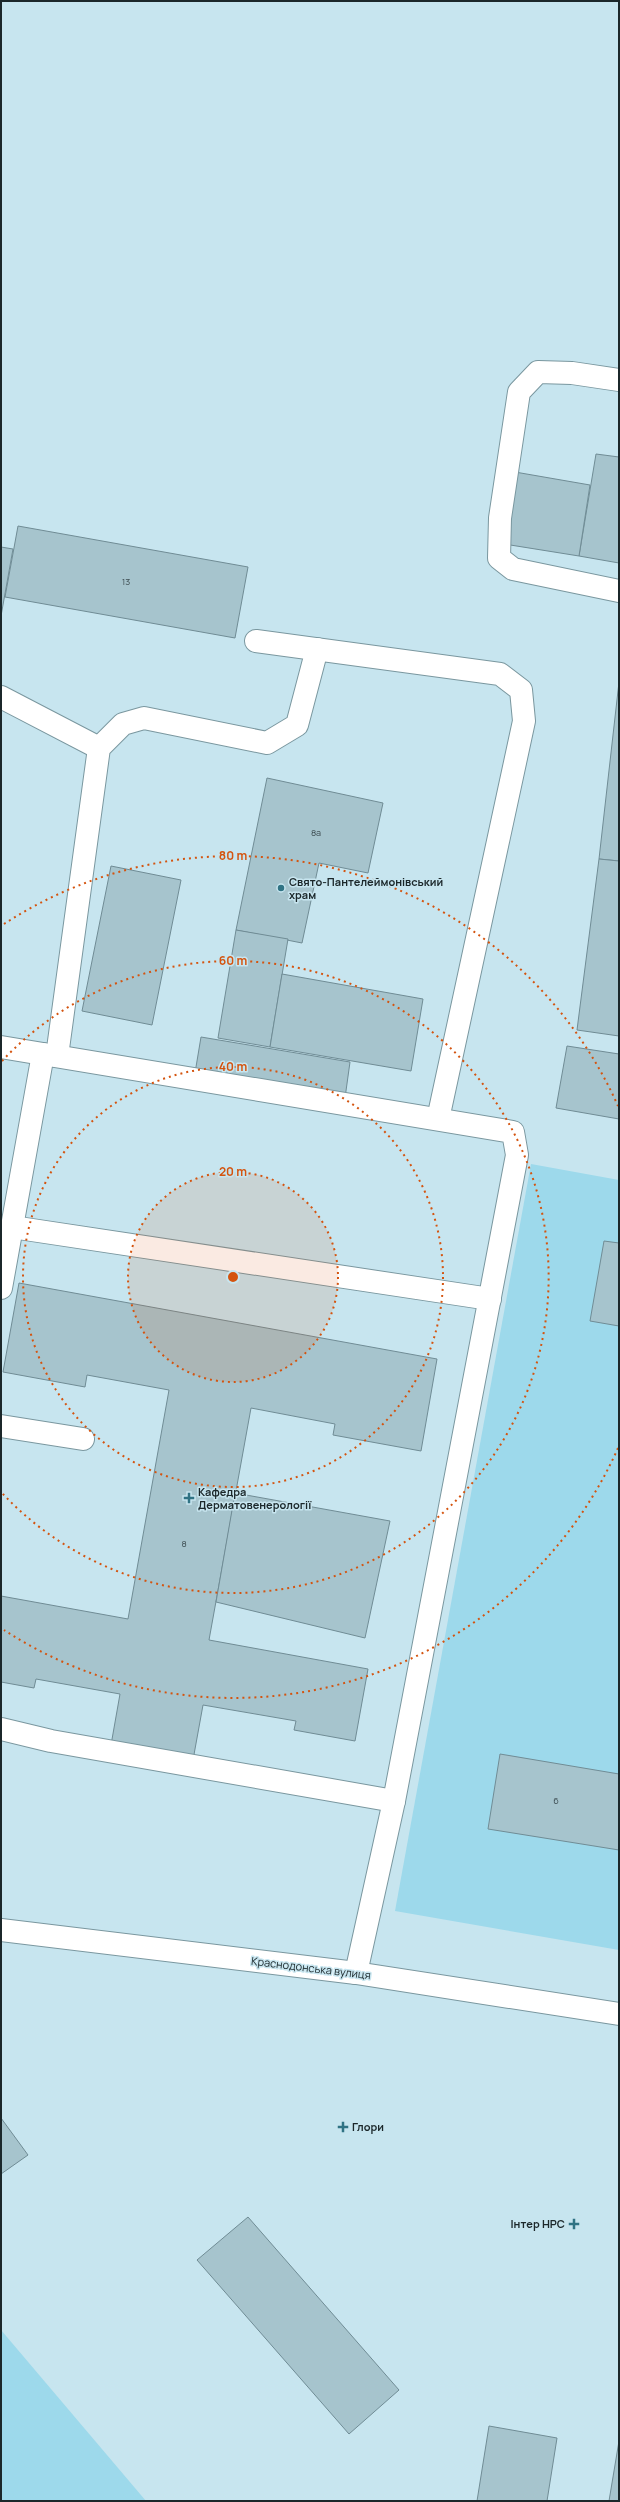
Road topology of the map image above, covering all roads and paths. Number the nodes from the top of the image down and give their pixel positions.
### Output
1 (619, 380) edge
2 (619, 591) edge
3 (256, 641) dead end
4 (317, 649) junction
5 (1, 696) edge
6 (99, 748) junction
7 (1, 1047) edge
8 (50, 1055) junction
9 (438, 1119) junction
10 (12, 1227) junction
11 (1, 1288) edge
12 (490, 1298) junction
13 (1, 1426) edge
14 (83, 1439) dead end
15 (1, 1729) edge
16 (394, 1801) junction
17 (1, 1930) edge
18 (356, 1973) junction
19 (619, 2014) edge

1 - 2 street
3 - 4 street
4 - 6 street
4 - 9 street
5 - 6 street
6 - 8 street
7 - 8 street
8 - 9 street
8 - 10 street
9 - 12 street
10 - 11 street
10 - 12 street
12 - 16 street
13 - 14 street
15 - 16 street
16 - 18 street
17 - 18 street, Краснодонська вулиця
18 - 19 street, Краснодонська вулиця

